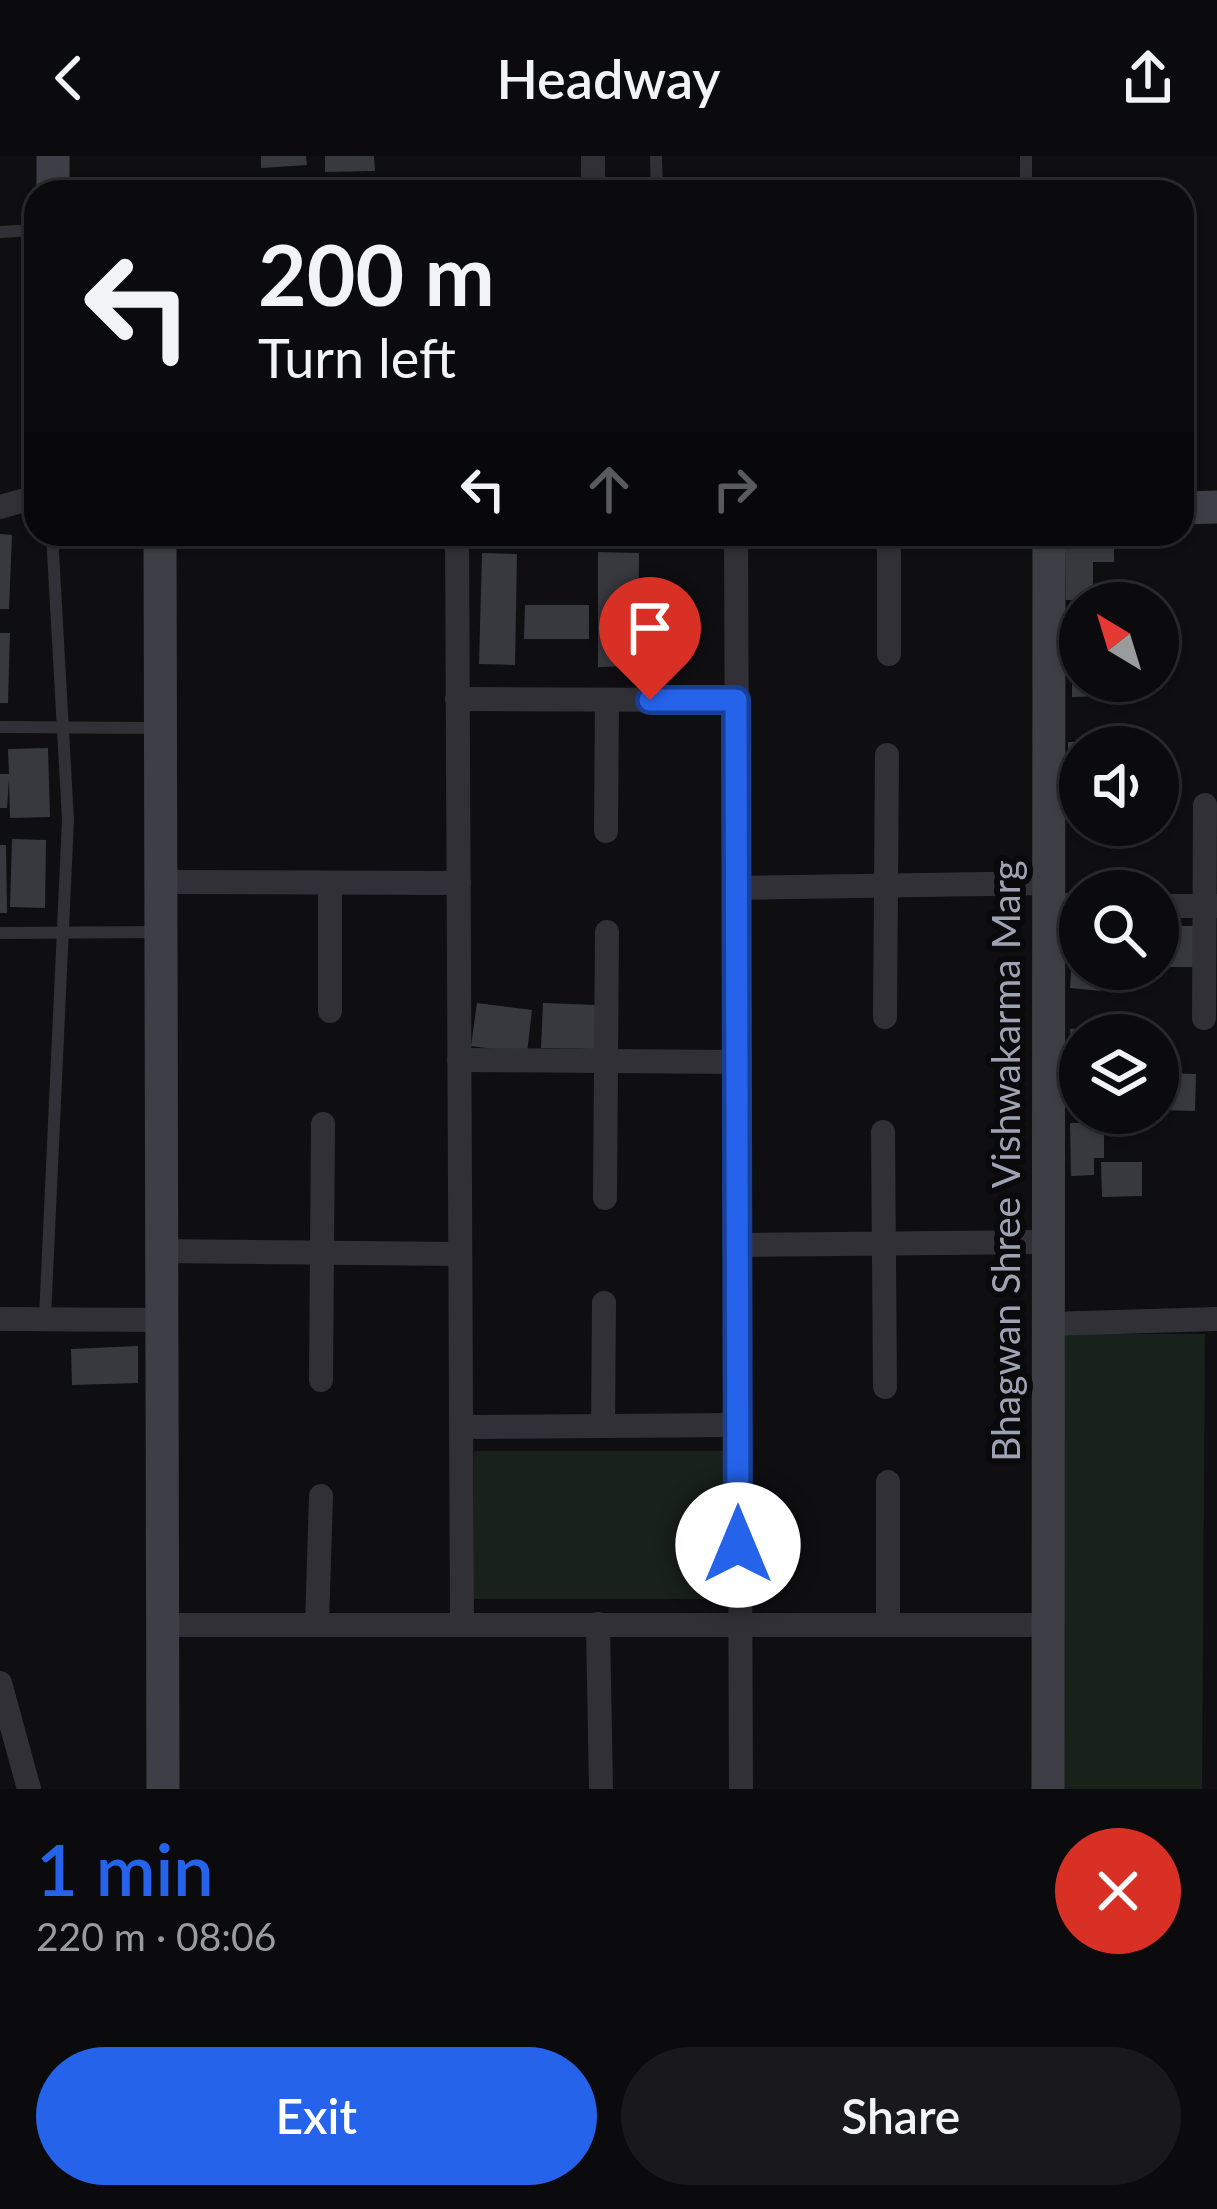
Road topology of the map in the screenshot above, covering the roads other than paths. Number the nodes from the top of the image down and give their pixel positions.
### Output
1 (53, 546) edge
2 (160, 546) edge
3 (457, 546) edge
4 (736, 546) edge
5 (889, 546) edge
6 (1049, 546) edge
7 (889, 655) dead end
8 (458, 699) junction
9 (607, 700) junction
10 (736, 700) junction
11 (0, 727) edge
12 (62, 727) junction
13 (160, 728) junction
14 (886, 755) dead end
15 (1205, 805) dead end
16 (606, 831) dead end
17 (160, 882) junction
18 (330, 883) junction
19 (458, 883) junction
20 (886, 885) junction
21 (736, 888) junction
22 (1059, 898) edge
23 (1179, 906) edge
24 (1211, 906) edge
25 (61, 932) junction
26 (160, 932) junction
27 (607, 932) dead end
28 (0, 933) edge
29 (330, 1011) dead end
30 (885, 1017) dead end
31 (1204, 1018) dead end
32 (460, 1060) junction
33 (606, 1060) junction
34 (737, 1062) junction
35 (323, 1124) dead end
36 (883, 1132) dead end
37 (605, 1198) dead end
38 (1048, 1242) junction
39 (884, 1244) junction
40 (738, 1245) junction
41 (162, 1251) junction
42 (322, 1253) junction
43 (460, 1254) junction
44 (604, 1303) dead end
45 (0, 1319) edge
46 (45, 1319) junction
47 (1217, 1319) edge
48 (161, 1320) junction
49 (1048, 1324) junction
50 (321, 1381) dead end
51 (885, 1388) dead end
52 (738, 1425) junction
53 (603, 1426) junction
54 (462, 1427) junction
55 (888, 1482) dead end
56 (321, 1496) dead end
57 (598, 1624) junction
58 (888, 1624) junction
59 (163, 1625) junction
60 (317, 1625) junction
61 (462, 1625) junction
62 (739, 1625) junction
63 (1048, 1625) junction
64 (0, 1683) edge
65 (29, 1789) edge
66 (163, 1789) edge
67 (601, 1789) edge
68 (741, 1789) edge
69 (1048, 1789) edge

1 - 12 lane
2 - 13 street
3 - 8 street
4 - 10 street
5 - 7 street
6 - 22 street, Bhagwan Shree Vishwakarma Marg
8 - 9 street
8 - 19 street
9 - 10 street
9 - 16 street
10 - 21 street
11 - 12 lane
12 - 13 lane
12 - 25 lane
13 - 17 street
14 - 20 street
15 - 24 street
17 - 18 street
17 - 26 street
18 - 19 street
18 - 29 street
19 - 32 street
20 - 21 street
20 - 22 street
20 - 30 street
21 - 34 street
22 - 38 street, Bhagwan Shree Vishwakarma Marg
23 - 24 street
24 - 31 street
25 - 26 lane
25 - 28 lane
25 - 46 lane
26 - 41 street
27 - 33 street
32 - 33 street
32 - 43 street
33 - 34 street
33 - 37 street
34 - 40 street
35 - 42 street
36 - 39 street
38 - 39 street
38 - 49 street, Bhagwan Shree Vishwakarma Marg
39 - 40 street
39 - 51 street
40 - 52 street
41 - 42 street
41 - 48 street
42 - 43 street
42 - 50 street
43 - 54 street
44 - 53 street
45 - 46 street
46 - 48 street
47 - 49 street
48 - 59 street
49 - 63 street, Bhagwan Shree Vishwakarma Marg
52 - 53 street
52 - 62 street
53 - 54 street
54 - 61 street
55 - 58 street
56 - 60 street
57 - 61 street
57 - 62 street
57 - 67 street
58 - 62 street
58 - 63 street
59 - 60 street
59 - 66 street
60 - 61 street
62 - 68 street
63 - 69 street, Bhagwan Shree Vishwakarma Marg
64 - 65 street

